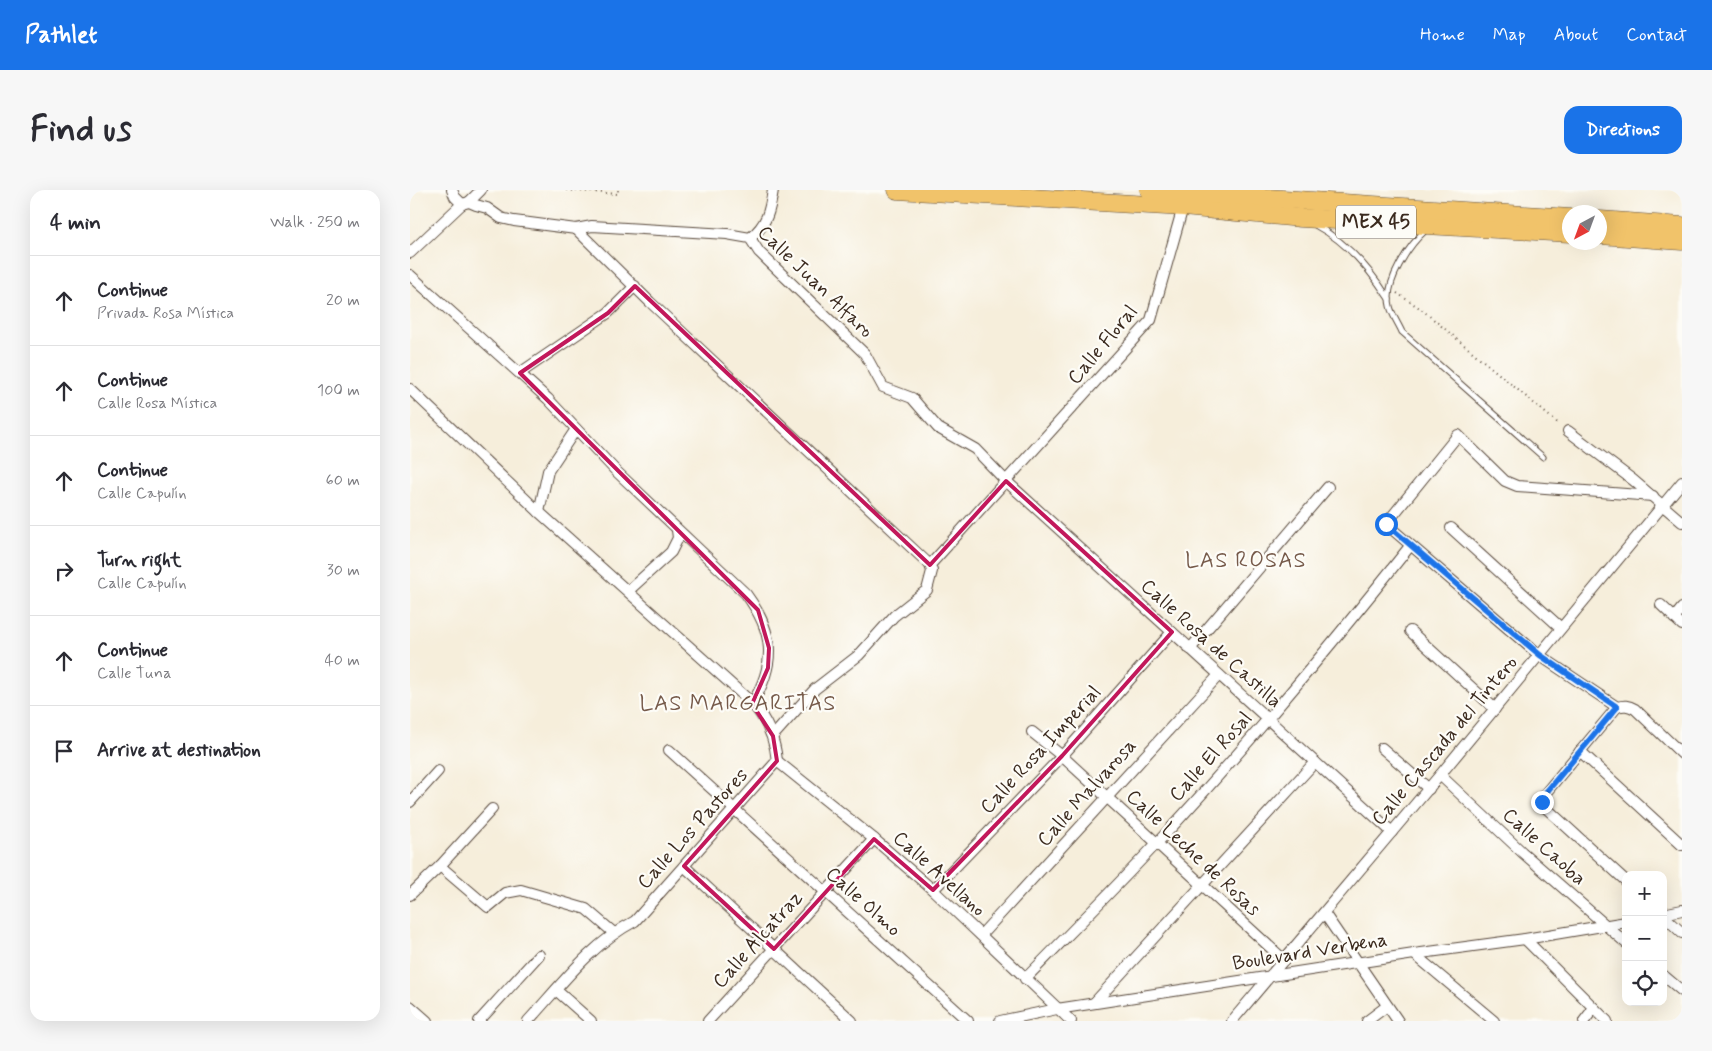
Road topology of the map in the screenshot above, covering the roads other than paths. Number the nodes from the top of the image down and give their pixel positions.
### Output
1 (452, 190) edge
2 (481, 190) edge
3 (773, 190) edge
4 (897, 190) edge
5 (1149, 190) edge
6 (465, 203) junction
7 (1183, 207) junction
8 (1562, 217) edge
9 (1301, 218) junction
10 (1607, 221) edge
11 (1432, 225) junction
12 (1682, 226) edge
13 (576, 229) junction
14 (1562, 233) edge
15 (1607, 235) edge
16 (750, 238) junction
17 (1682, 240) edge
18 (410, 253) edge
19 (410, 275) edge
20 (635, 286) junction
21 (1389, 300) junction
22 (520, 373) junction
23 (410, 389) edge
24 (576, 429) junction
25 (1568, 431) road end
26 (1543, 457) dead end
27 (1006, 481) junction
28 (1682, 482) edge
29 (1328, 488) dead end
30 (1653, 496) junction
31 (1663, 504) junction
32 (540, 512) junction
33 (1677, 512) edge
34 (1682, 522) edge
35 (1450, 528) dead end
36 (676, 530) junction
37 (1410, 546) junction
38 (930, 565) junction
39 (628, 591) junction
40 (1661, 605) dead end
41 (1682, 608) edge
42 (1678, 621) edge
43 (1561, 628) junction
44 (1410, 631) dead end
45 (1172, 632) junction
46 (1190, 649) junction
47 (1540, 655) junction
48 (1219, 674) junction
49 (752, 704) junction
50 (1617, 707) junction
51 (1495, 709) junction
52 (1268, 719) junction
53 (1032, 732) dead end
54 (773, 736) junction
55 (1382, 748) dead end
56 (669, 750) dead end
57 (1580, 750) junction
58 (1682, 754) edge
59 (1062, 756) junction
60 (777, 761) junction
61 (1316, 762) junction
62 (438, 771) dead end
63 (1440, 775) junction
64 (1429, 789) junction
65 (1107, 797) junction
66 (410, 802) edge
67 (492, 809) dead end
68 (734, 809) junction
69 (1392, 832) junction
70 (874, 839) junction
71 (1157, 844) junction
72 (1682, 845) edge
73 (440, 866) junction
74 (684, 866) junction
75 (1622, 877) edge
76 (1202, 885) junction
77 (933, 890) junction
78 (411, 892) edge
79 (826, 892) junction
80 (1682, 910) edge
81 (1324, 913) junction
82 (1667, 913) edge
83 (1665, 916) edge
84 (1622, 923) edge
85 (1606, 926) junction
86 (614, 933) junction
87 (1682, 933) edge
88 (981, 935) junction
89 (1525, 939) junction
90 (1622, 940) edge
91 (774, 949) junction
92 (1414, 954) junction
93 (539, 955) dead end
94 (1284, 960) junction
95 (1358, 963) junction
96 (1270, 976) junction
97 (1667, 978) edge
98 (1025, 979) junction
99 (556, 990) junction
100 (1682, 991) edge
101 (1094, 1003) junction
102 (410, 1006) edge
103 (1387, 1006) junction
104 (1057, 1008) junction
105 (1594, 1008) junction
106 (427, 1021) edge
107 (478, 1021) edge
108 (528, 1021) edge
109 (591, 1021) edge
110 (708, 1021) edge
111 (852, 1021) edge
112 (968, 1021) edge
113 (1000, 1021) edge
114 (1071, 1021) edge
115 (1232, 1021) edge
116 (1367, 1021) edge
117 (1398, 1021) edge
118 (1494, 1021) edge
119 (1584, 1021) edge
120 (1607, 1021) edge

1 - 6 street
2 - 6 street
3 - 16 street
4 - 7 highway, MEX 45
5 - 8 highway, MEX 45
6 - 13 street, Calle Juan Alfaro
6 - 18 street
7 - 9 highway, MEX 45
7 - 27 street, Calle Floral
9 - 11 highway, MEX 45
9 - 21 lane
10 - 12 highway
11 - 14 highway, MEX 45
11 - 21 lane
13 - 16 street, Calle Juan Alfaro
13 - 20 street
15 - 17 highway
16 - 27 street, Calle Juan Alfaro
19 - 22 street
20 - 22 street
20 - 38 street
21 - 26 lane
22 - 24 street
23 - 32 street
24 - 32 street
24 - 36 street
25 - 30 street
27 - 38 street, Calle Floral
27 - 45 street, Calle Rosa de Castilla
28 - 31 street, Calle Cascada del Tintero
29 - 46 street
30 - 31 street
30 - 37 street
31 - 33 street
31 - 43 street, Calle Cascada del Tintero
32 - 39 street
33 - 34 street
35 - 43 street
36 - 39 street
36 - 49 street
37 - 47 street
37 - 52 street, Calle El Rosal
38 - 54 street
39 - 49 street
40 - 42 street
41 - 42 street
43 - 47 street, Calle Cascada del Tintero
44 - 51 street
45 - 46 street, Calle Rosa de Castilla
45 - 59 street, Calle Rosa Imperial
46 - 48 street, Calle Rosa de Castilla
47 - 50 street
47 - 51 street, Calle Cascada del Tintero
48 - 52 street, Calle Rosa de Castilla
48 - 65 street, Calle Malvarosa
49 - 54 street
50 - 57 street
50 - 58 street
51 - 63 street, Calle Cascada del Tintero
52 - 61 street, Calle Rosa de Castilla
52 - 71 street, Calle El Rosal
53 - 59 street, Calle Leche de Rosas
54 - 60 street
55 - 64 street
56 - 68 street, Calle Olmo
57 - 72 street
57 - 75 street
59 - 65 street, Calle Leche de Rosas
59 - 77 street, Calle Rosa Imperial
60 - 68 street, Calle Los Pastores
60 - 70 street, Calle Avellano
61 - 69 street, Calle Rosa de Castilla
61 - 76 street
62 - 66 street
63 - 64 street, Calle Cascada del Tintero
63 - 85 street, Calle Caoba
64 - 69 street, Calle Cascada del Tintero
65 - 71 street, Calle Leche de Rosas
65 - 88 street, Calle Malvarosa
67 - 73 street
68 - 74 street, Calle Los Pastores
68 - 79 street, Calle Olmo
69 - 81 street, Calle Cascada del Tintero
70 - 77 street, Calle Avellano
70 - 79 street, Calle Alcatraz
71 - 76 street, Calle Leche de Rosas
71 - 98 street, Calle El Rosal
73 - 78 street
73 - 86 street
74 - 86 street, Calle Los Pastores
74 - 91 street
76 - 94 street, Calle Leche de Rosas
76 - 101 street
77 - 88 street, Calle Avellano
79 - 91 street, Calle Alcatraz
79 - 112 street, Calle Olmo
80 - 82 street
81 - 94 street, Calle Cascada del Tintero
81 - 95 street
83 - 87 street
84 - 85 street, Boulevard Verbena
85 - 89 street, Boulevard Verbena
85 - 90 street, Calle Caoba
86 - 99 street, Calle Los Pastores
88 - 98 street, Calle Avellano
89 - 92 street, Boulevard Verbena
89 - 105 street
91 - 110 street, Calle Alcatraz
91 - 111 street
92 - 95 street, Boulevard Verbena
92 - 118 street
93 - 107 street
94 - 96 street, Calle Cascada del Tintero
95 - 96 street, Boulevard Verbena
95 - 103 street
96 - 101 street, Boulevard Verbena
96 - 115 street, Calle Cascada del Tintero
97 - 100 street
98 - 104 street, Calle Avellano
99 - 108 street, Calle Los Pastores
99 - 109 street
101 - 104 street, Boulevard Verbena
102 - 106 street
103 - 116 street
103 - 117 street
104 - 113 street, Boulevard Verbena
104 - 114 street, Calle Avellano
105 - 119 street
105 - 120 street

